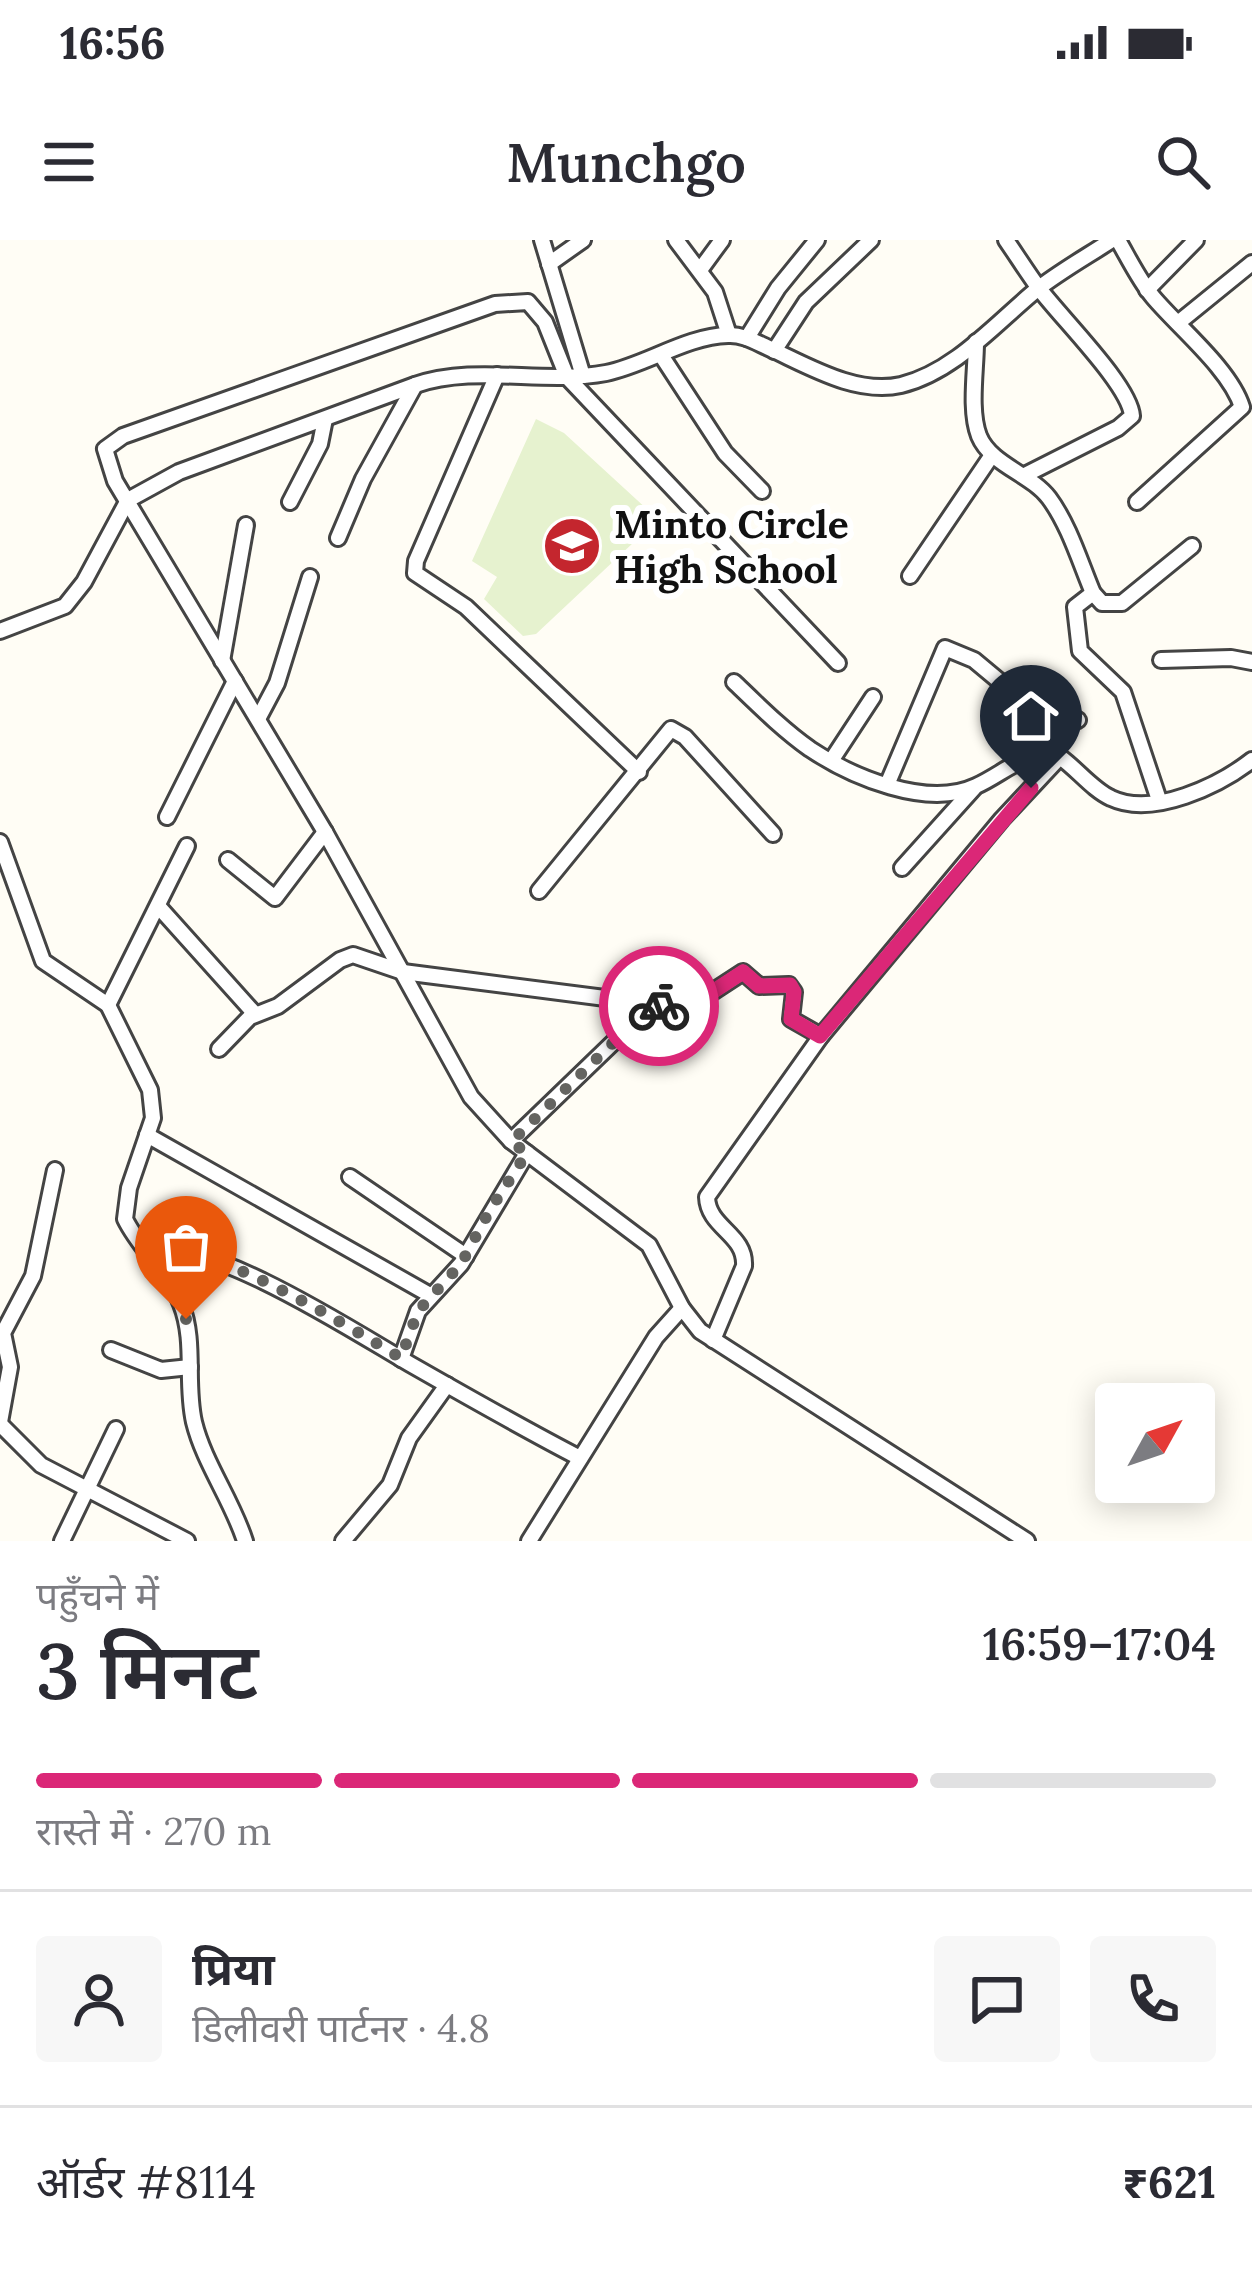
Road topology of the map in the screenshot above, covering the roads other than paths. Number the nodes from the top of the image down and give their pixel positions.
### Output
1 (542, 240) edge
2 (584, 240) edge
3 (676, 240) edge
4 (722, 240) edge
5 (817, 240) edge
6 (871, 240) edge
7 (1006, 240) edge
8 (1114, 240) edge
9 (1196, 240) edge
10 (1252, 263) edge
11 (549, 264) junction
12 (700, 271) junction
13 (1039, 288) junction
14 (1148, 290) junction
15 (1178, 322) junction
16 (729, 334) junction
17 (747, 338) junction
18 (976, 342) junction
19 (774, 351) junction
20 (661, 356) junction
21 (496, 375) junction
22 (575, 376) junction
23 (415, 385) junction
24 (325, 419) junction
25 (992, 454) junction
26 (1025, 475) junction
27 (762, 491) dead end
28 (128, 500) junction
29 (290, 502) dead end
30 (1137, 502) dead end
31 (246, 524) dead end
32 (338, 538) dead end
33 (1192, 546) dead end
34 (910, 576) dead end
35 (310, 578) dead end
36 (1093, 592) junction
37 (0, 631) edge
38 (1160, 660) dead end
39 (222, 661) junction
40 (1252, 662) edge
41 (838, 663) dead end
42 (235, 681) junction
43 (734, 682) dead end
44 (873, 697) dead end
45 (258, 719) junction
46 (1078, 720) dead end
47 (1060, 757) junction
48 (1252, 760) edge
49 (831, 761) junction
50 (639, 772) junction
51 (887, 784) junction
52 (974, 788) junction
53 (1159, 800) junction
54 (167, 817) dead end
55 (325, 832) junction
56 (773, 834) dead end
57 (0, 842) edge
58 (187, 846) dead end
59 (228, 860) dead end
60 (902, 868) dead end
61 (538, 891) dead end
62 (158, 906) junction
63 (403, 972) junction
64 (108, 1005) junction
65 (651, 1006) junction
66 (255, 1014) junction
67 (820, 1036) junction
68 (219, 1049) dead end
69 (147, 1135) junction
70 (511, 1142) junction
71 (527, 1153) junction
72 (55, 1170) dead end
73 (350, 1178) dead end
74 (142, 1243) junction
75 (466, 1256) junction
76 (430, 1295) junction
77 (682, 1308) junction
78 (713, 1340) junction
79 (111, 1350) dead end
80 (401, 1358) junction
81 (190, 1367) junction
82 (447, 1385) junction
83 (0, 1423) edge
84 (116, 1429) dead end
85 (580, 1457) junction
86 (86, 1488) junction
87 (62, 1541) edge
88 (187, 1541) edge
89 (244, 1541) edge
90 (343, 1541) edge
91 (529, 1541) edge
92 (1028, 1541) edge

1 - 11 street
2 - 11 street
3 - 12 street
4 - 12 street
5 - 17 street
6 - 19 street
7 - 13 street
8 - 13 street
8 - 14 street
9 - 14 street
10 - 15 street
11 - 22 street
12 - 16 street
13 - 18 street
13 - 26 street
14 - 15 street
15 - 30 street
16 - 17 street
16 - 20 street
17 - 19 street
18 - 19 street
18 - 25 street
20 - 22 street
20 - 27 street
21 - 22 street
21 - 23 street
21 - 50 street
22 - 28 street
22 - 41 street
23 - 24 street
23 - 32 street
24 - 28 street
24 - 29 street
25 - 26 street
25 - 34 street
26 - 36 street
28 - 37 street
28 - 39 street
31 - 39 street
33 - 36 street
35 - 45 street
36 - 53 street
38 - 40 street
39 - 42 street
42 - 45 street
42 - 54 street
43 - 49 street
44 - 49 street
45 - 55 street
46 - 51 street
47 - 52 street
47 - 53 street
47 - 67 street
48 - 53 street
49 - 51 street
50 - 56 street
50 - 61 street
51 - 52 street
52 - 60 street
55 - 59 street
55 - 63 street
57 - 64 street
58 - 62 street
62 - 64 street
62 - 66 street
63 - 65 street
63 - 66 street
63 - 70 street
64 - 69 street
65 - 67 street
65 - 70 street
66 - 68 street
67 - 78 street
69 - 74 street
69 - 76 street
70 - 71 street
71 - 75 street
71 - 77 street
72 - 83 street
73 - 75 street
74 - 80 street
74 - 81 street
75 - 76 street
76 - 80 street
77 - 78 street
77 - 85 street
78 - 92 street
79 - 81 street
80 - 82 street
81 - 89 street
82 - 85 street
82 - 90 street
83 - 86 street
84 - 86 street
85 - 91 street
86 - 87 street
86 - 88 street

